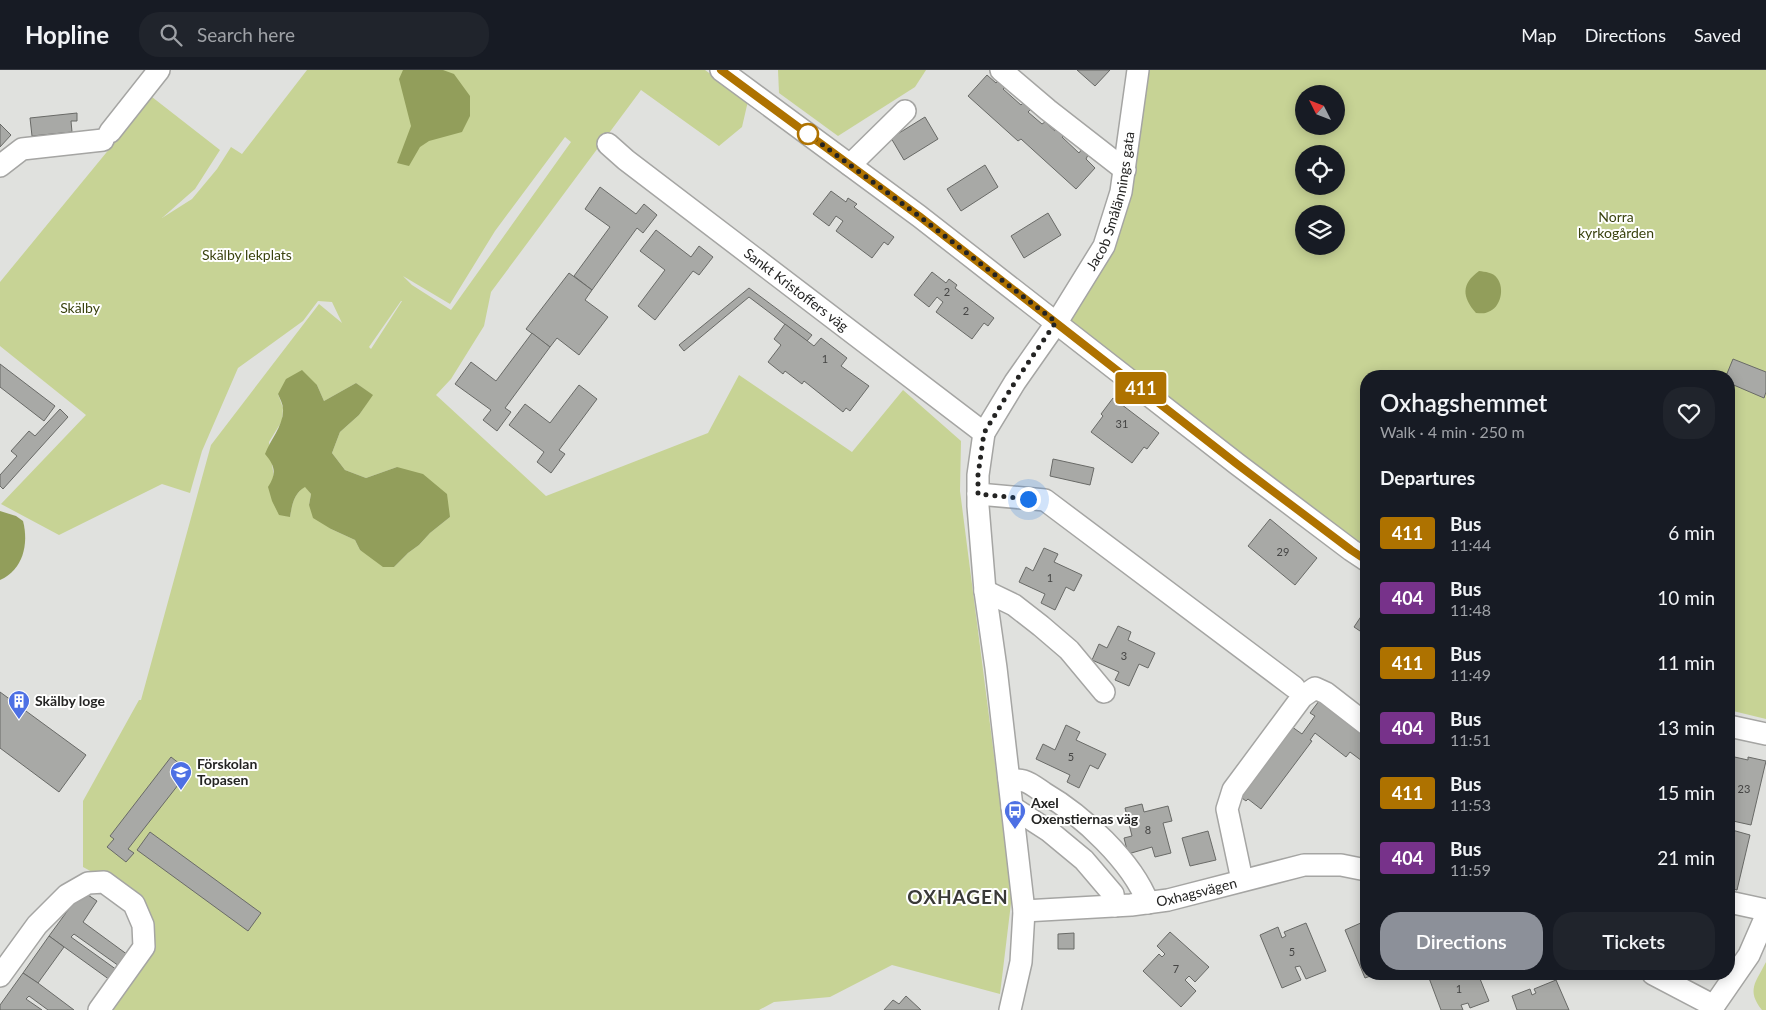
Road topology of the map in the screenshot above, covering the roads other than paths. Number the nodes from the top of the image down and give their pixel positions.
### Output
1 (159, 70) edge
2 (721, 70) edge
3 (1001, 70) edge
4 (1138, 70) edge
5 (905, 111) dead end
6 (608, 144) dead end
7 (850, 165) junction
8 (0, 166) edge
9 (1125, 170) junction
10 (1056, 322) junction
11 (984, 433) junction
12 (978, 494) junction
13 (1360, 556) edge
14 (985, 591) junction
15 (1294, 687) dead end
16 (1104, 692) dead end
17 (1360, 720) edge
18 (1735, 727) edge
19 (1766, 734) edge
20 (1009, 779) junction
21 (1012, 807) junction
22 (1360, 869) edge
23 (1242, 880) junction
24 (1148, 903) junction
25 (1735, 903) edge
26 (1115, 906) junction
27 (1766, 910) edge
28 (1024, 911) junction
29 (1766, 916) edge
30 (0, 976) edge
31 (1735, 976) edge
32 (1664, 980) edge
33 (1732, 980) edge
34 (1713, 1008) edge
35 (99, 1010) edge
36 (1010, 1010) edge

1 - 8 street
2 - 7 street
3 - 9 street
4 - 9 street, Jacob Smålännings gata
5 - 7 street
6 - 11 street, Sankt Kristoffers väg
7 - 10 street
9 - 10 street, Jacob Smålännings gata
10 - 11 street
10 - 13 street
11 - 12 street
12 - 14 street
12 - 15 street
14 - 16 street
14 - 20 street
17 - 23 street
18 - 19 street
20 - 21 street
20 - 24 street
21 - 26 street
21 - 28 street
22 - 23 street, Oxhagsvägen
23 - 24 street, Oxhagsvägen
24 - 26 street, Oxhagsvägen
25 - 27 street
26 - 28 street, Oxhagsvägen
28 - 36 street
29 - 31 street
30 - 35 street
32 - 34 street
33 - 34 street

